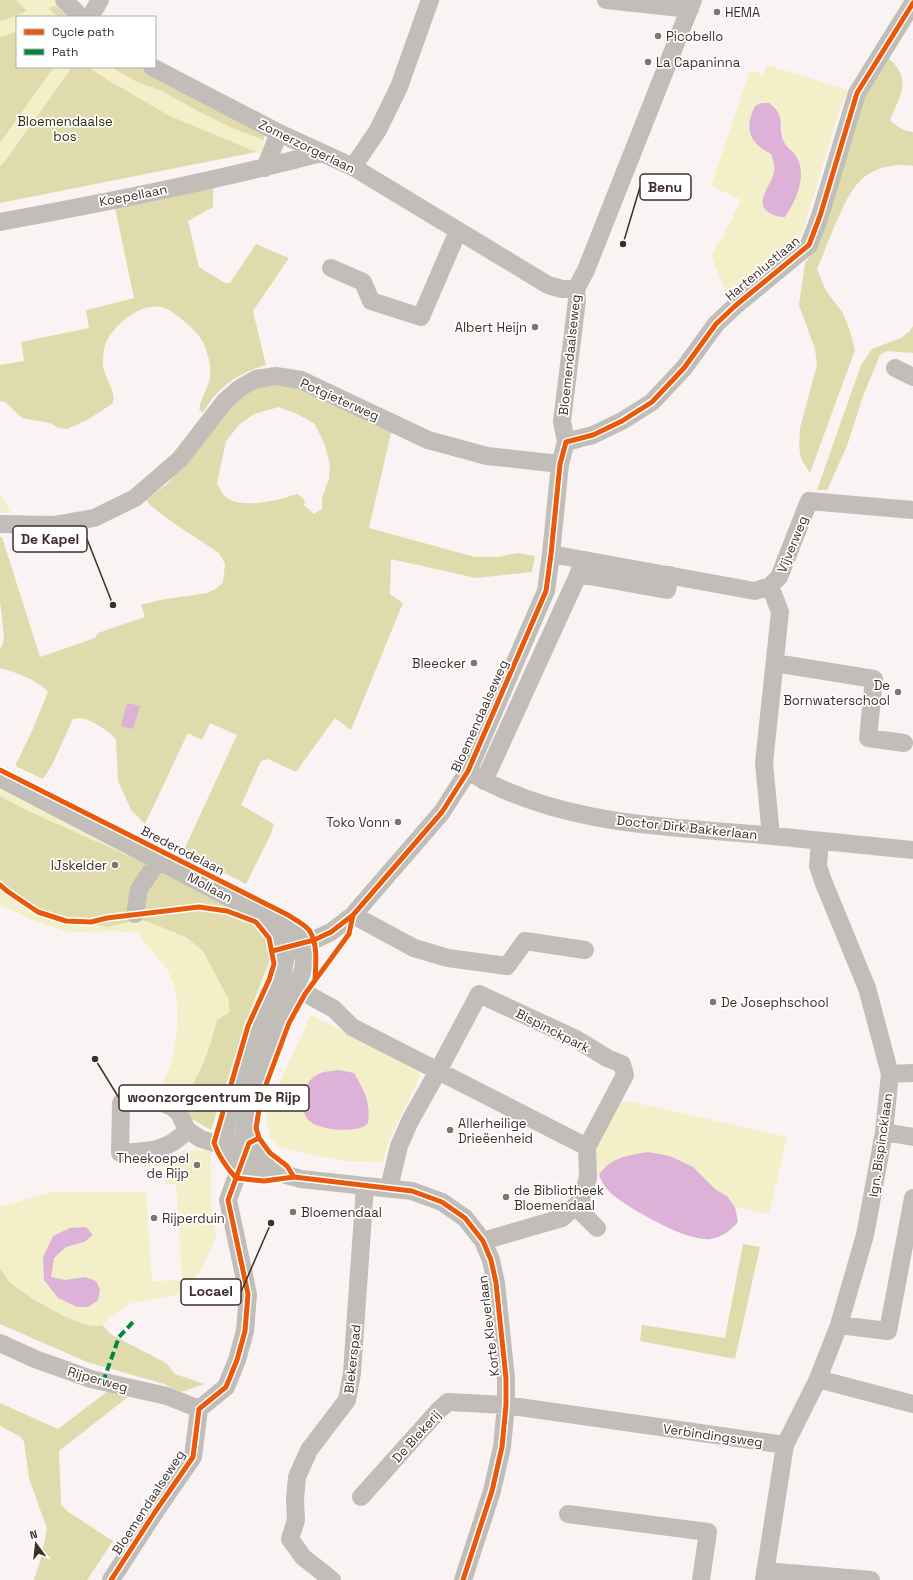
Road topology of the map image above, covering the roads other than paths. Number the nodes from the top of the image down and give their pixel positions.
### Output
1 (64, 0) edge
2 (100, 0) edge
3 (430, 0) edge
4 (606, 0) edge
5 (691, 5) edge
6 (912, 8) edge
7 (80, 16) edge
8 (91, 16) edge
9 (154, 68) edge
10 (279, 133) junction
11 (321, 153) junction
12 (353, 167) junction
13 (265, 168) junction
14 (0, 222) edge
15 (458, 231) junction
16 (331, 268) dead end
17 (576, 289) junction
18 (895, 368) dead end
19 (913, 377) edge
20 (566, 442) junction
21 (560, 464) junction
22 (913, 510) edge
23 (0, 524) edge
24 (551, 554) junction
25 (581, 567) junction
26 (770, 586) junction
27 (775, 663) junction
28 (904, 743) dead end
29 (468, 772) junction
30 (0, 778) edge
31 (484, 782) junction
32 (771, 836) junction
33 (820, 841) junction
34 (913, 850) edge
35 (159, 860) junction
36 (135, 914) dead end
37 (354, 915) junction
38 (293, 946) junction
39 (585, 950) dead end
40 (294, 987) junction
41 (438, 1071) junction
42 (913, 1073) edge
43 (890, 1074) junction
44 (187, 1130) dead end
45 (884, 1132) junction
46 (913, 1137) edge
47 (227, 1143) junction
48 (249, 1143) junction
49 (587, 1147) junction
50 (240, 1166) junction
51 (279, 1173) junction
52 (365, 1186) junction
53 (389, 1188) junction
54 (913, 1198) edge
55 (575, 1206) junction
56 (597, 1228) dead end
57 (483, 1241) junction
58 (839, 1325) junction
59 (0, 1343) edge
60 (818, 1379) junction
61 (913, 1404) edge
62 (506, 1405) junction
63 (199, 1409) junction
64 (785, 1445) junction
65 (361, 1497) dead end
66 (568, 1514) dead end
67 (765, 1575) edge
68 (111, 1580) edge
69 (332, 1580) edge
70 (464, 1580) edge
71 (701, 1580) edge
72 (871, 1580) edge

1 - 7 street
2 - 8 street
3 - 12 street
4 - 5 street
5 - 17 street, Bloemendaalseweg
6 - 20 street, Hartenlustlaan
9 - 10 street, Zomerzorgerlaan
10 - 11 street, Zomerzorgerlaan
10 - 13 street
11 - 12 street, Zomerzorgerlaan
11 - 13 street, Koepellaan
12 - 15 street, Zomerzorgerlaan
13 - 14 street, Koepellaan
15 - 16 street
15 - 17 street, Zomerzorgerlaan
17 - 20 street, Bloemendaalseweg
18 - 19 street
20 - 21 street, Bloemendaalseweg
21 - 23 street, Potgieterweg
21 - 24 street, Bloemendaalseweg
22 - 26 street, Vijverweg
24 - 25 street, Vijverweg
24 - 29 street, Bloemendaalseweg
25 - 26 street, Vijverweg
25 - 31 street
26 - 27 street
27 - 28 street
27 - 32 street
29 - 31 street, Doctor Dirk Bakkerlaan
29 - 37 street, Bloemendaalseweg
30 - 35 street, Mollaan
31 - 32 street, Doctor Dirk Bakkerlaan
32 - 33 street, Doctor Dirk Bakkerlaan
33 - 34 street, Doctor Dirk Bakkerlaan
33 - 43 street, Ign. Bispincklaan
35 - 36 street
35 - 38 street, Mollaan
37 - 38 street, Bloemendaalseweg
37 - 39 street
38 - 40 street
38 - 47 street
40 - 41 street
40 - 48 street
41 - 49 street
41 - 49 street, Bispinckpark
41 - 53 street, Bispinckpark
42 - 43 street
43 - 45 street, Ign. Bispincklaan
44 - 47 street
45 - 46 street
45 - 58 street, Ign. Bispincklaan
47 - 48 street
47 - 50 street
48 - 50 street
48 - 51 street, Korte Kleverlaan
49 - 55 street, Bispinckpark
50 - 51 street, Korte Kleverlaan
50 - 63 street
51 - 52 street, Korte Kleverlaan
52 - 53 street, Korte Kleverlaan
52 - 69 street, Blekerspad
53 - 57 street, Korte Kleverlaan
54 - 58 street
55 - 56 street
55 - 57 street, Bispinckpark
57 - 62 street, Korte Kleverlaan
58 - 60 street, Ign. Bispincklaan
59 - 63 street, Rijperweg
60 - 61 street
60 - 64 street, Ign. Bispincklaan
62 - 64 street, Verbindingsweg
62 - 65 street, De Blekerij
62 - 70 street, Korte Kleverlaan
63 - 68 street, Bloemendaalseweg
64 - 67 street
66 - 71 street
67 - 72 street

